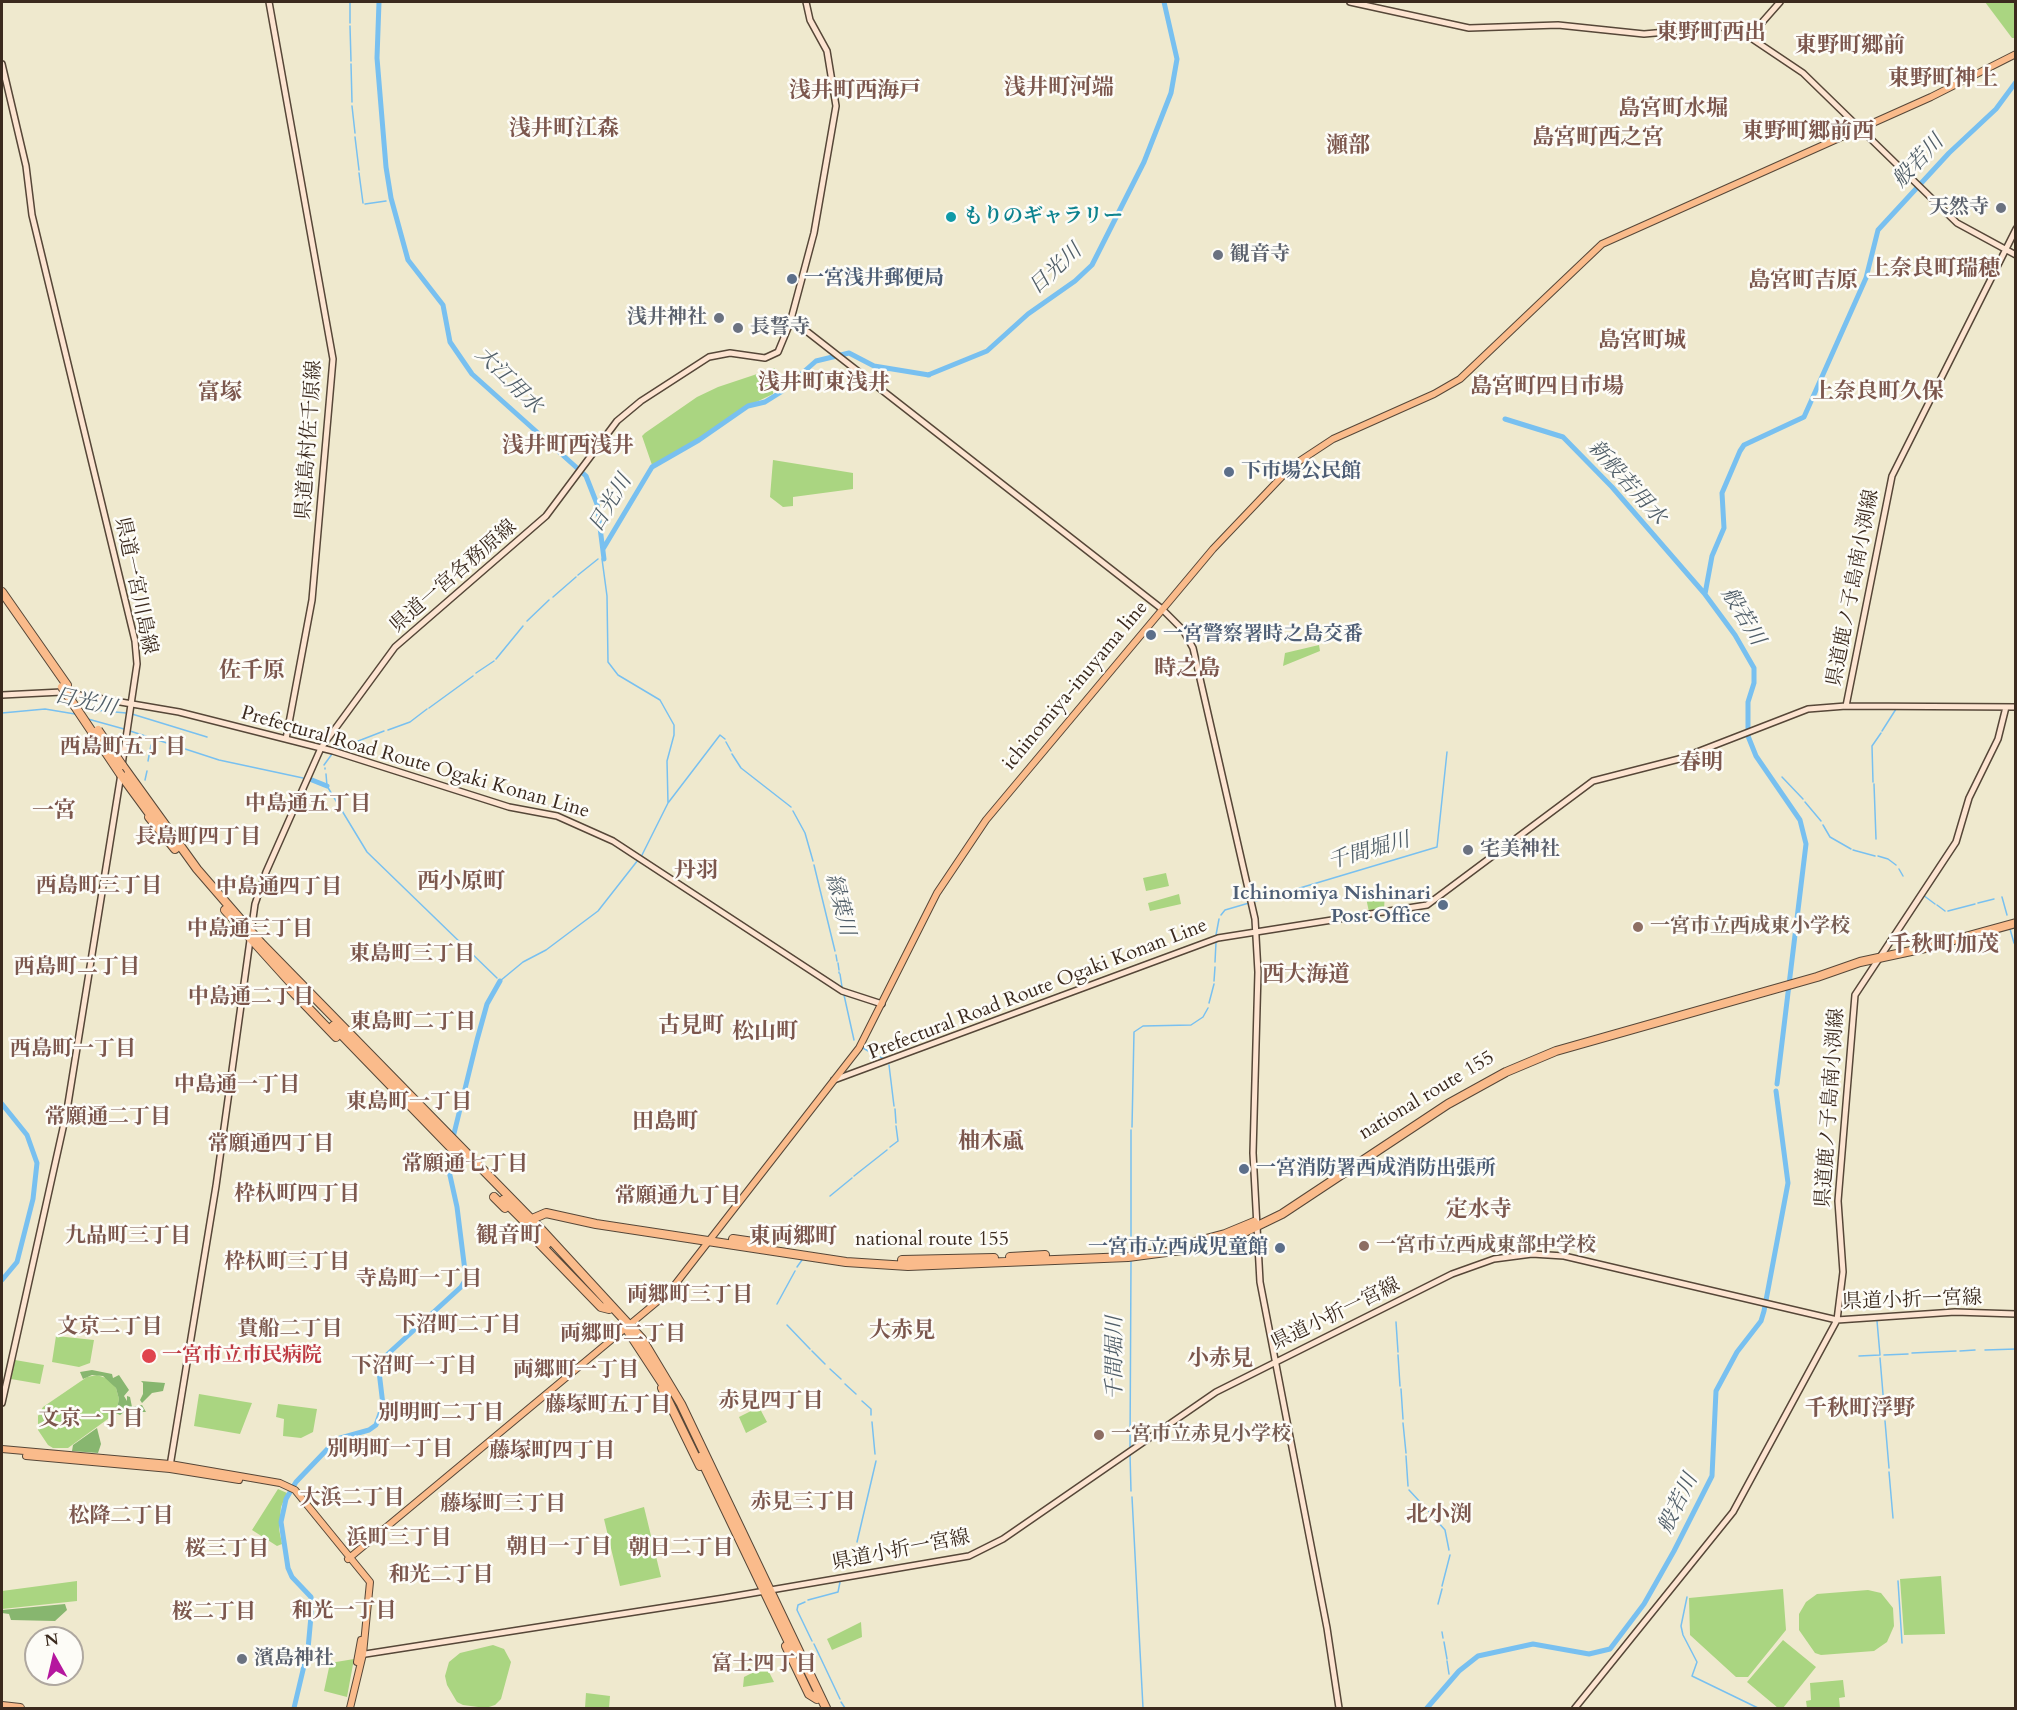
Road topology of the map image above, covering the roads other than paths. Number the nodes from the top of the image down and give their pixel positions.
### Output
1 (269, 2) edge
2 (806, 2) edge
3 (1350, 2) edge
4 (1780, 2) edge
5 (1750, 36) junction
6 (2016, 54) edge
7 (2, 64) edge
8 (1861, 129) junction
9 (2016, 229) edge
10 (2006, 249) junction
11 (2016, 255) edge
12 (791, 319) junction
13 (2, 592) edge
14 (2, 601) edge
15 (1162, 609) junction
16 (64, 686) junction
17 (2, 696) edge
18 (131, 703) junction
19 (1846, 706) junction
20 (2006, 707) junction
21 (2016, 707) edge
22 (286, 739) junction
23 (321, 748) junction
24 (121, 773) junction
25 (2016, 917) edge
26 (2016, 923) edge
27 (1257, 932) junction
28 (251, 936) junction
29 (1880, 956) junction
30 (275, 968) junction
31 (882, 1004) junction
32 (335, 1036) junction
33 (345, 1038) junction
34 (385, 1080) junction
35 (834, 1080) junction
36 (414, 1103) junction
37 (498, 1190) junction
38 (528, 1220) junction
39 (1256, 1223) junction
40 (536, 1229) junction
41 (710, 1239) junction
42 (2016, 1314) edge
43 (1837, 1320) junction
44 (628, 1327) junction
45 (1274, 1362) junction
46 (2, 1403) edge
47 (2, 1451) edge
48 (170, 1466) junction
49 (350, 1558) junction
50 (770, 1593) junction
51 (361, 1655) junction
52 (2, 1706) edge
53 (20, 1708) edge
54 (348, 1708) edge
55 (821, 1708) edge
56 (826, 1708) edge
57 (1339, 1708) edge
58 (1575, 1708) edge

1 - 22 main road, 県道島村佐千原線
2 - 12 main road, 県道一宮各務原線
3 - 5 main road
4 - 5 main road
5 - 8 main road
6 - 8 main road, ichinomiya-inuyama line
7 - 18 main road, 県道一宮川島線
8 - 10 main road
8 - 15 main road, ichinomiya-inuyama line
9 - 10 main road, 県道鹿ノ子島南小渕線
10 - 11 main road
10 - 19 main road, 県道鹿ノ子島南小渕線
12 - 15 main road
12 - 23 main road, 県道一宮各務原線
13 - 16 highway
14 - 16 highway
15 - 27 main road
15 - 31 main road, ichinomiya-inuyama line
16 - 24 highway, bridge
17 - 18 main road, Prefectural Road Route Ogaki Konan Line
18 - 22 main road, Prefectural Road Route Ogaki Konan Line
18 - 24 main road, 県道一宮川島線
19 - 20 main road, 県道鹿ノ子島南小渕線
19 - 27 main road, Prefectural Road Route Ogaki Konan Line
20 - 21 main road
20 - 29 main road, 県道鹿ノ子島南小渕線
22 - 23 main road, Prefectural Road Route Ogaki Konan Line
23 - 28 main road, 県道一宮各務原線
23 - 31 main road, Prefectural Road Route Ogaki Konan Line
24 - 28 highway
24 - 28 highway
24 - 46 main road, 県道一宮川島線
25 - 29 highway, national route 155
26 - 29 highway, national route 155
27 - 35 main road, Prefectural Road Route Ogaki Konan Line
27 - 39 main road
28 - 30 highway
28 - 36 highway
28 - 48 main road, 県道一宮各務原線
29 - 39 highway, national route 155
29 - 43 main road, 県道鹿ノ子島南小渕線
30 - 32 highway
30 - 33 highway
31 - 35 main road, ichinomiya-inuyama line
32 - 33 highway
32 - 34 highway
33 - 34 highway
34 - 36 highway
35 - 41 main road, ichinomiya-inuyama line
36 - 37 highway
37 - 38 highway
37 - 38 highway
38 - 40 highway
38 - 41 highway, national route 155
39 - 41 highway, national route 155
39 - 45 main road
40 - 44 highway
40 - 44 highway
41 - 44 main road, ichinomiya-inuyama line
42 - 43 main road, 県道小折一宮線
43 - 45 main road, 県道小折一宮線
43 - 58 main road, 県道鹿ノ子島南小渕線
44 - 49 main road, ichinomiya-inuyama line
44 - 50 highway
44 - 50 highway
45 - 50 main road, 県道小折一宮線
45 - 57 main road
47 - 48 main road
48 - 49 main road
49 - 51 main road
50 - 51 main road, 県道小折一宮線
50 - 55 highway
50 - 56 highway
51 - 54 main road
52 - 53 highway

